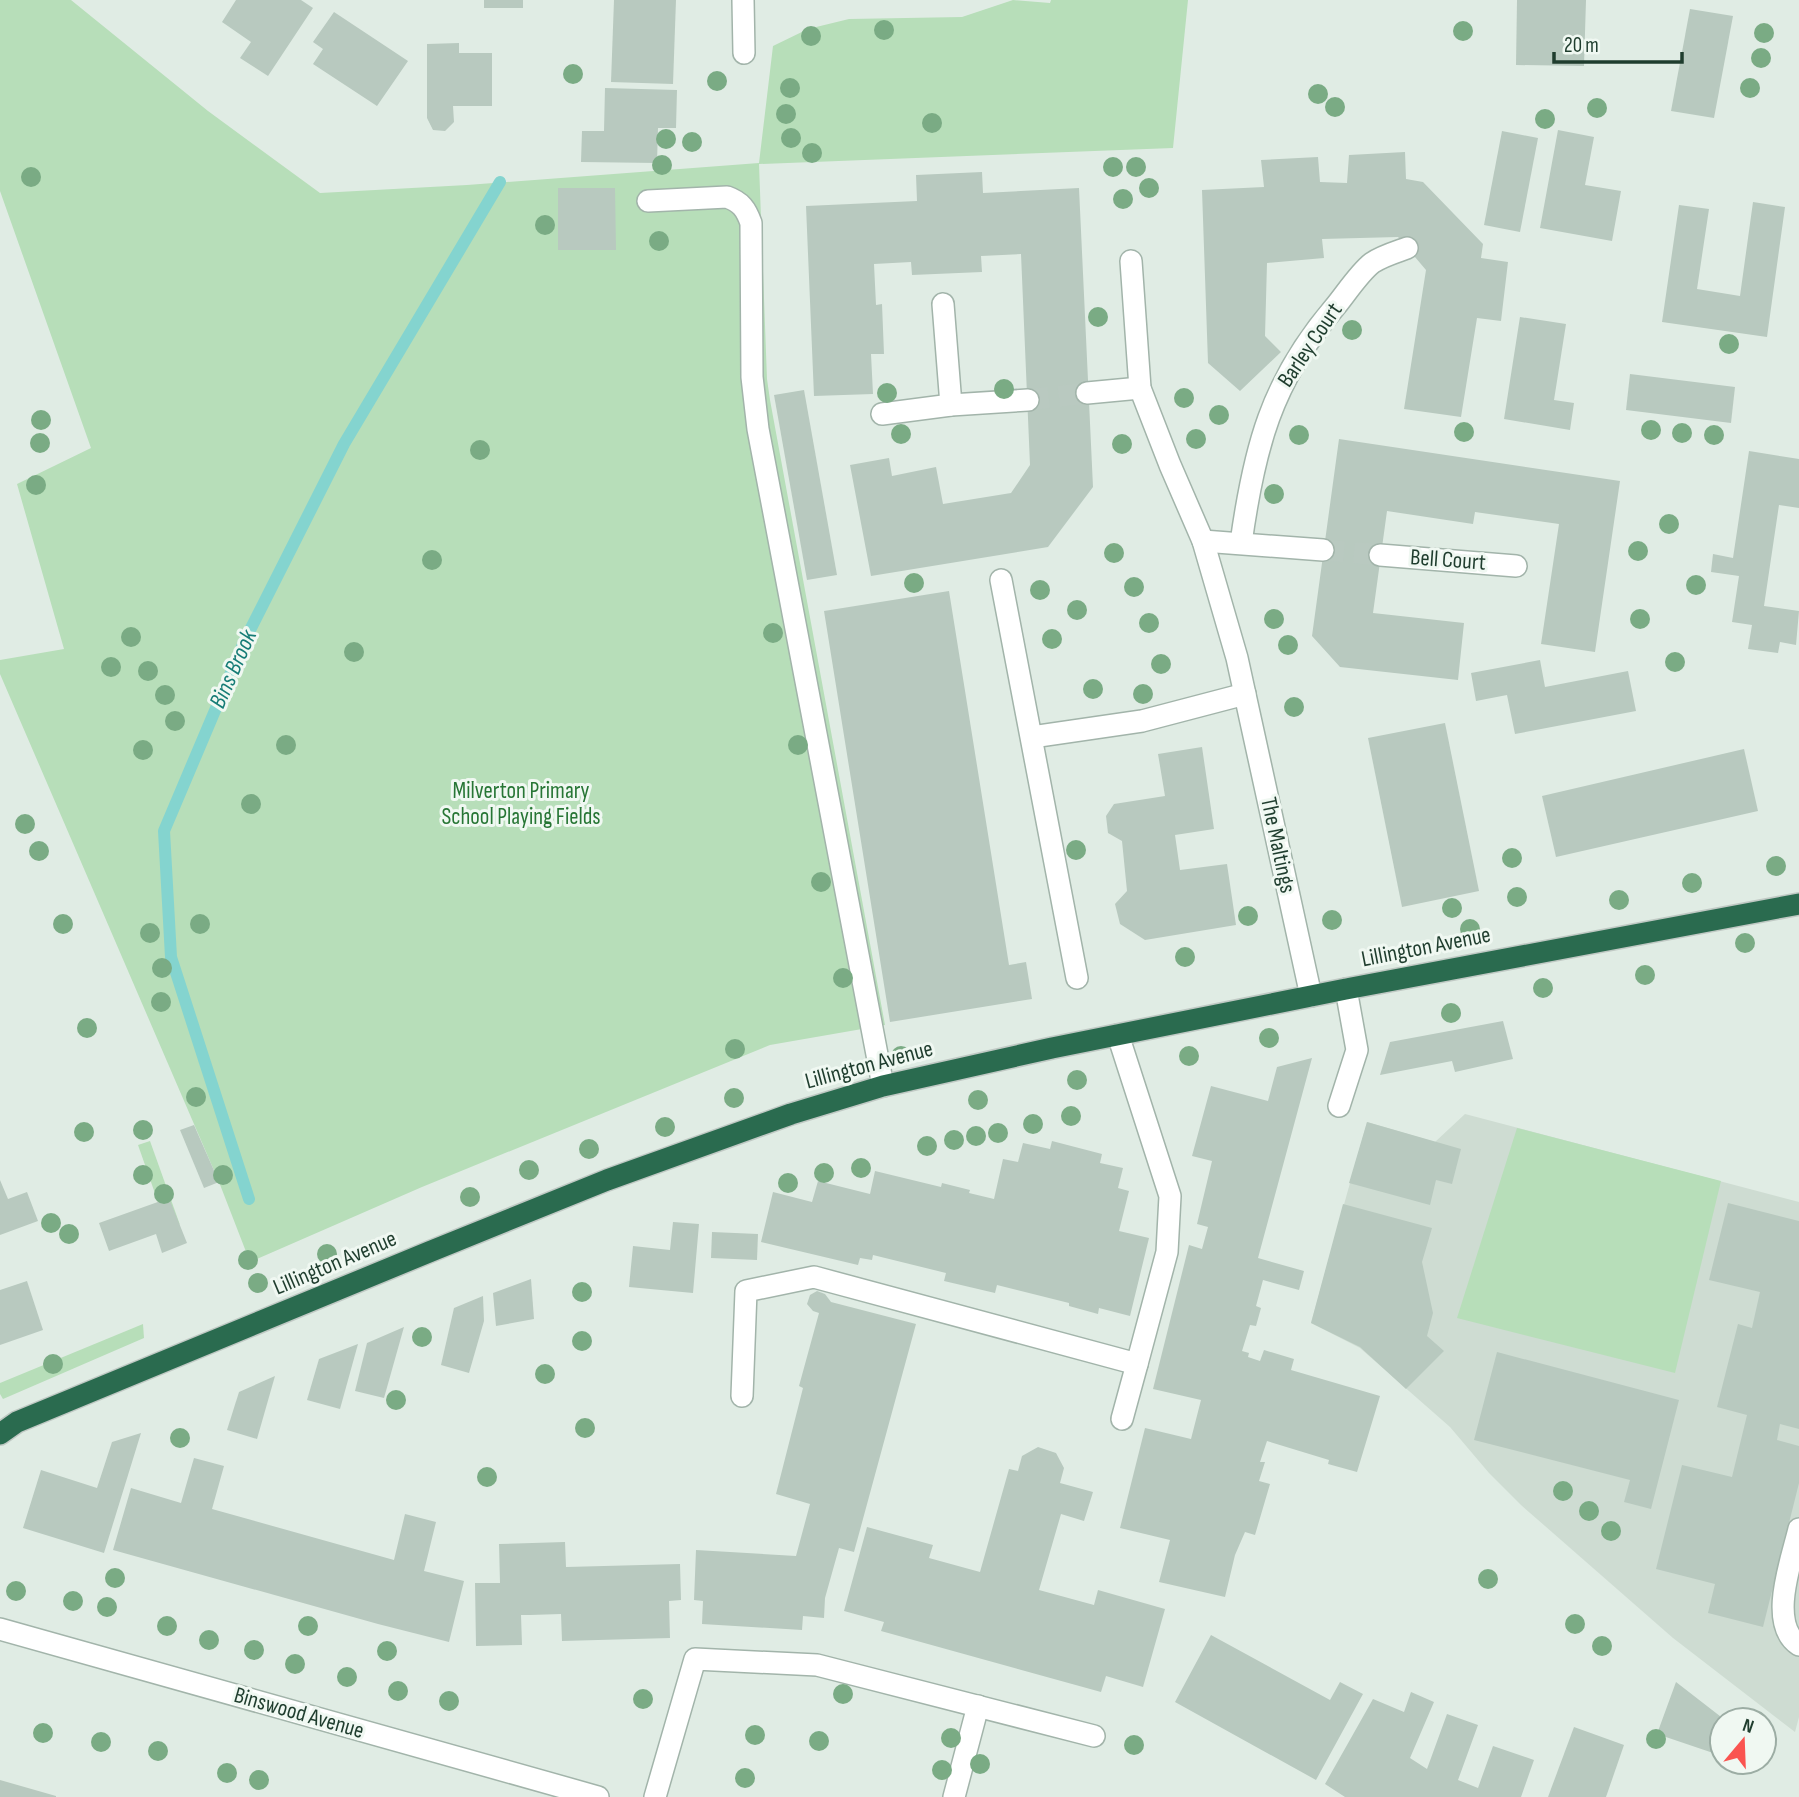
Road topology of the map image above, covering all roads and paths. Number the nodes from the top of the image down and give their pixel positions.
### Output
1 (743, 0) edge
2 (744, 53) dead end
3 (648, 201) dead end
4 (1407, 247) dead end
5 (1131, 261) dead end
6 (943, 304) dead end
7 (1140, 388) junction
8 (1087, 393) tunnel mouth
9 (1028, 400) tunnel mouth
10 (951, 405) junction
11 (882, 414) dead end
12 (1203, 541) junction
13 (1241, 543) junction
14 (1323, 550) tunnel mouth
15 (1380, 555) tunnel mouth
16 (1516, 566) dead end
17 (1001, 580) dead end
18 (1245, 694) junction
19 (1032, 737) junction
20 (1799, 904) edge
21 (1077, 978) dead end
22 (1346, 989) junction
23 (1311, 996) junction
24 (1118, 1035) junction
25 (883, 1086) junction
26 (1339, 1106) dead end
27 (1137, 1364) junction
28 (742, 1396) dead end
29 (1122, 1419) dead end
30 (0, 1434) edge
31 (1799, 1529) edge
32 (0, 1629) edge
33 (1799, 1645) edge
34 (978, 1706) junction
35 (1094, 1736) dead end
36 (598, 1797) edge
37 (655, 1797) edge
38 (954, 1797) edge

1 - 2 street
3 - 25 street
4 - 13 street, Barley Court
5 - 7 street, The Maltings
6 - 10 street
7 - 8 street
7 - 12 street, The Maltings
9 - 10 street
10 - 11 street
12 - 13 street
12 - 18 street, The Maltings
13 - 14 street
15 - 16 street, Bell Court
17 - 19 street
18 - 19 street
18 - 23 street, The Maltings
19 - 21 street
20 - 22 highway, Lillington Avenue
22 - 23 highway, Lillington Avenue
22 - 26 street
23 - 24 highway, Lillington Avenue
24 - 25 highway, Lillington Avenue
24 - 27 street
25 - 30 highway, Lillington Avenue
27 - 28 street
27 - 29 street
31 - 33 street
32 - 36 street, Binswood Avenue
34 - 35 street
34 - 37 street
34 - 38 street

